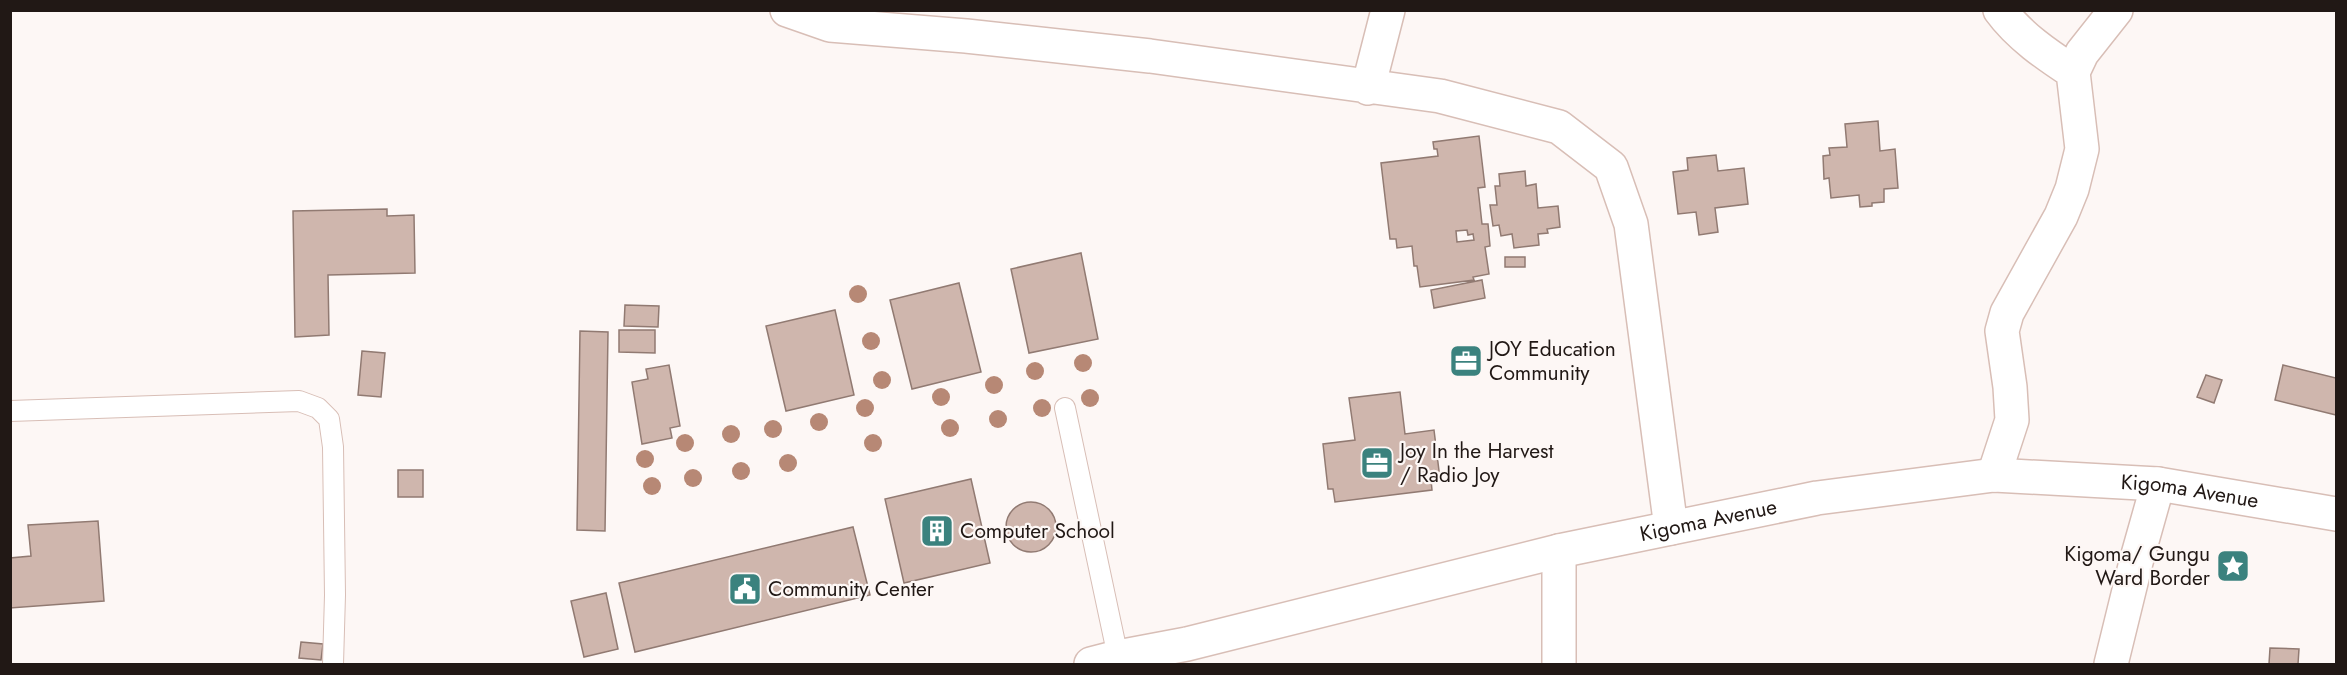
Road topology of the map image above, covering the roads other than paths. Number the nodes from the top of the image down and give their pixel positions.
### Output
1 (787, 10) edge
2 (1388, 10) edge
3 (2001, 10) edge
4 (2116, 10) edge
5 (2073, 72) junction
6 (1368, 88) junction
7 (1065, 408) dead end
8 (10, 411) edge
9 (1994, 475) junction
10 (2158, 484) junction
11 (2337, 514) edge
12 (1671, 528) junction
13 (1559, 551) junction
14 (1105, 661) edge
15 (333, 664) edge
16 (1559, 664) edge
17 (2111, 664) edge

1 - 6 street
2 - 6 street
3 - 5 street
4 - 5 street
5 - 9 street
6 - 12 street
7 - 14 lane
8 - 15 lane
9 - 10 street, Kigoma Avenue
9 - 12 street, Kigoma Avenue
10 - 11 street, Kigoma Avenue
10 - 17 street
12 - 13 street, Kigoma Avenue
13 - 14 street, Kigoma Avenue
13 - 16 street

